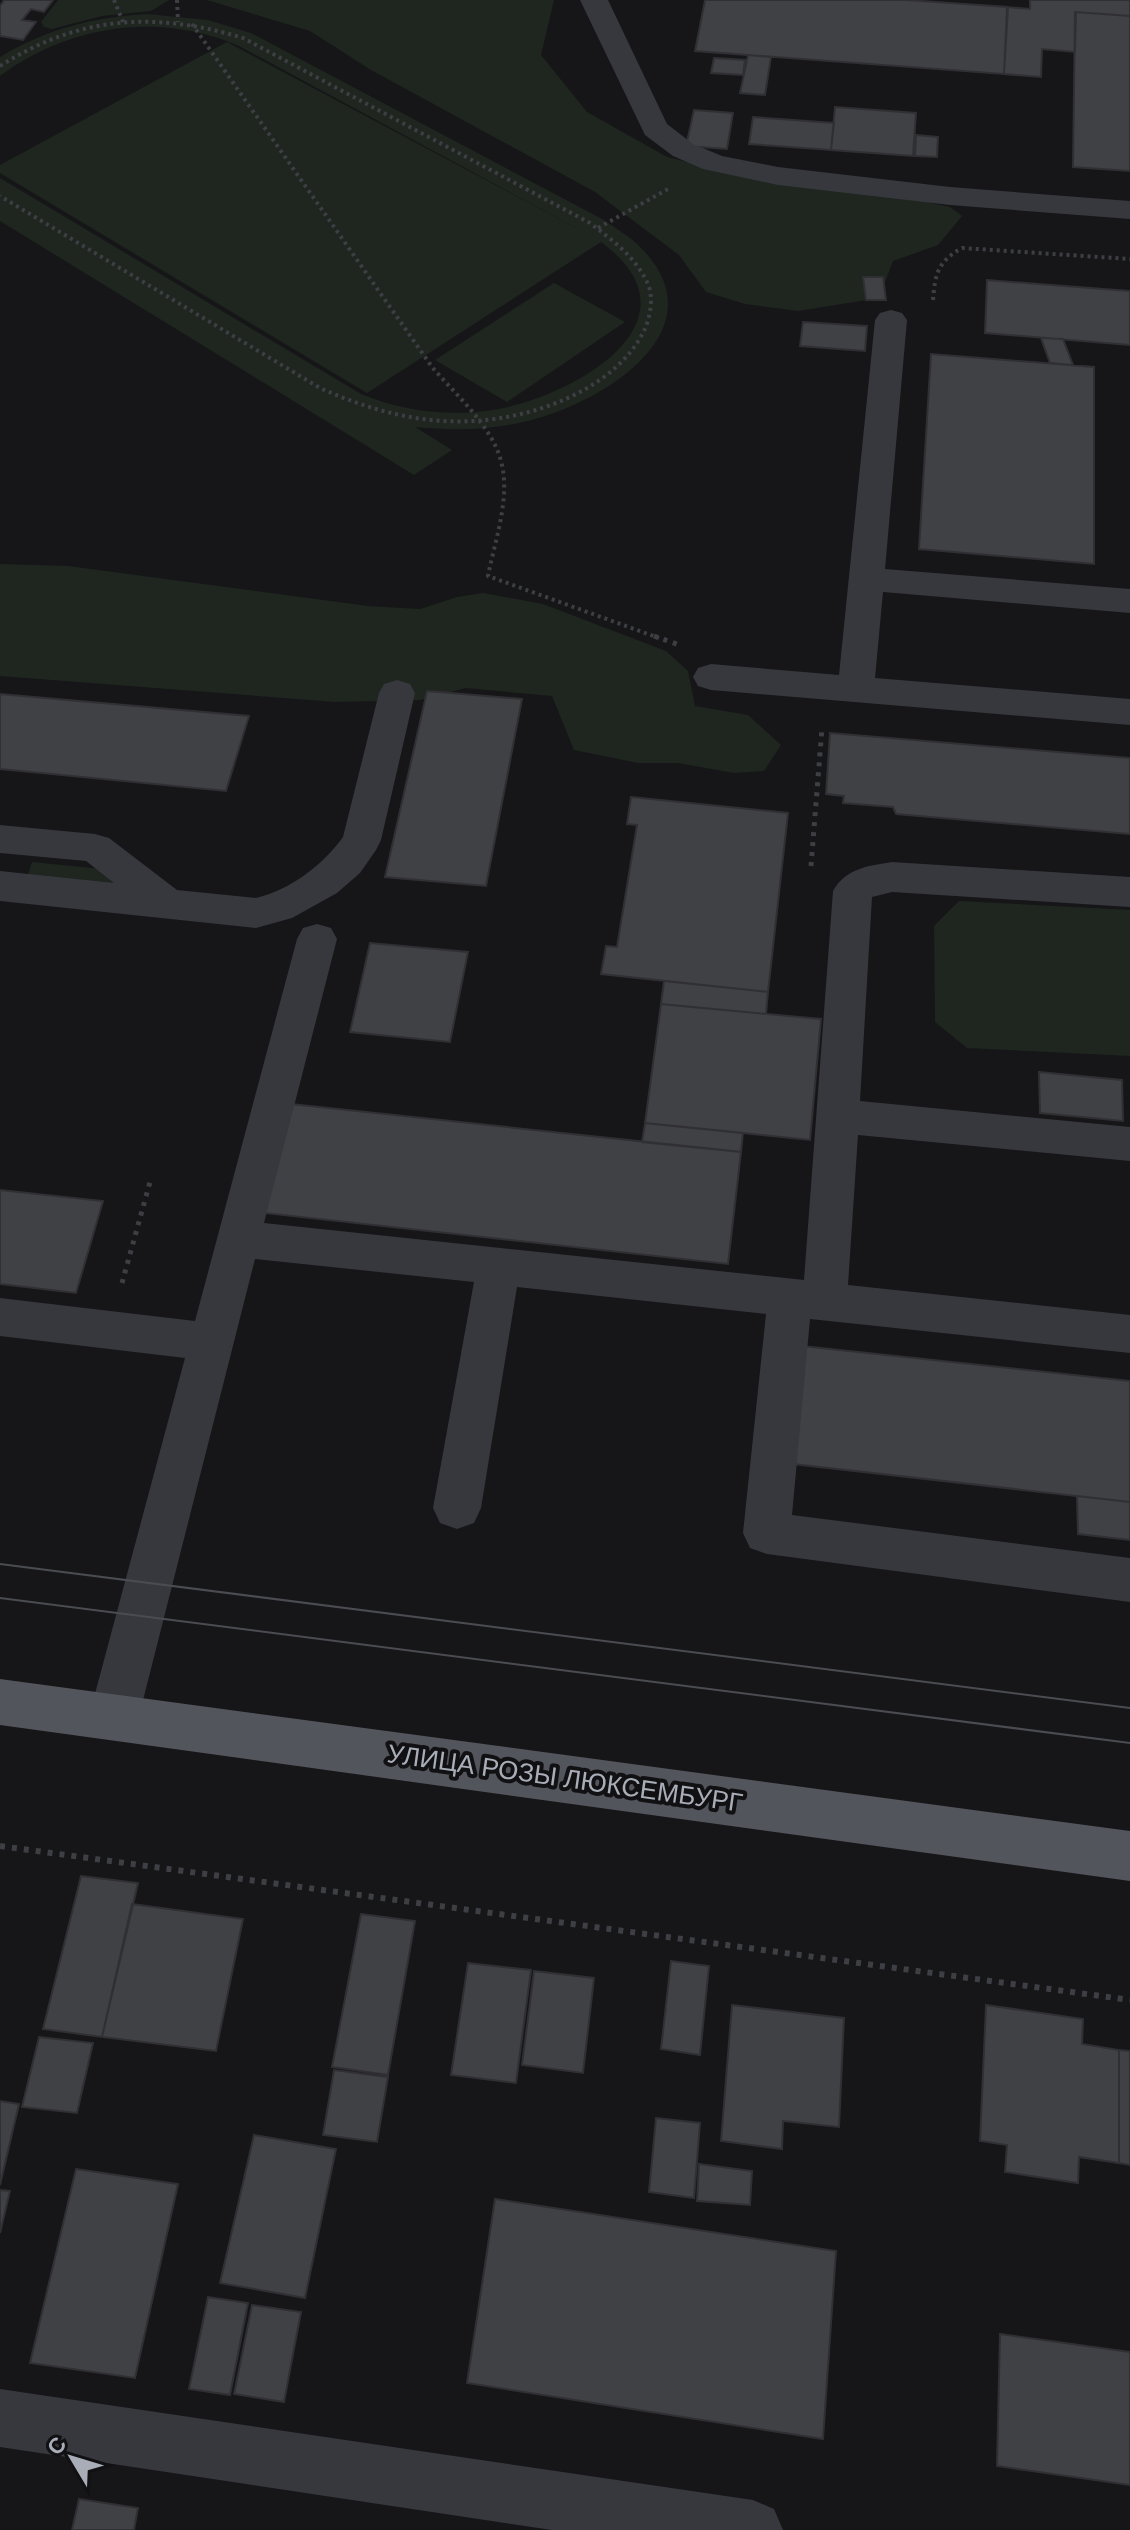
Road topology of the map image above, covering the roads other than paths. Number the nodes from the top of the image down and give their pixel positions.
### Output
1 (594, 0) edge
2 (1130, 210) edge
3 (891, 320) dead end
4 (866, 579) junction
5 (1130, 601) edge
6 (726, 678) road end
7 (840, 688) junction
8 (397, 693) dead end
9 (1130, 712) edge
10 (0, 839) edge
11 (0, 886) edge
12 (1130, 892) edge
13 (167, 903) junction
14 (317, 939) dead end
15 (838, 1116) junction
16 (1130, 1144) edge
17 (240, 1239) junction
18 (499, 1266) junction
19 (807, 1299) junction
20 (0, 1317) edge
21 (1130, 1334) edge
22 (212, 1342) junction
23 (457, 1508) dead end
24 (1130, 1580) edge
25 (0, 1702) edge
26 (114, 1716) junction
27 (1130, 1856) edge
28 (0, 2418) edge
29 (753, 2530) edge

1 - 2 street
3 - 4 street
4 - 5 street
4 - 7 street
6 - 7 street
7 - 9 street
8 - 13 street
10 - 13 street
11 - 13 street
12 - 15 street
14 - 17 street
15 - 16 street
15 - 19 street
17 - 18 street
17 - 22 street
18 - 19 street
18 - 23 street
19 - 21 street
19 - 24 street
20 - 22 street
22 - 26 street
25 - 26 main road, УЛИЦА РОЗЫ ЛЮКСЕМБУРГ
26 - 27 main road, УЛИЦА РОЗЫ ЛЮКСЕМБУРГ
28 - 29 street

